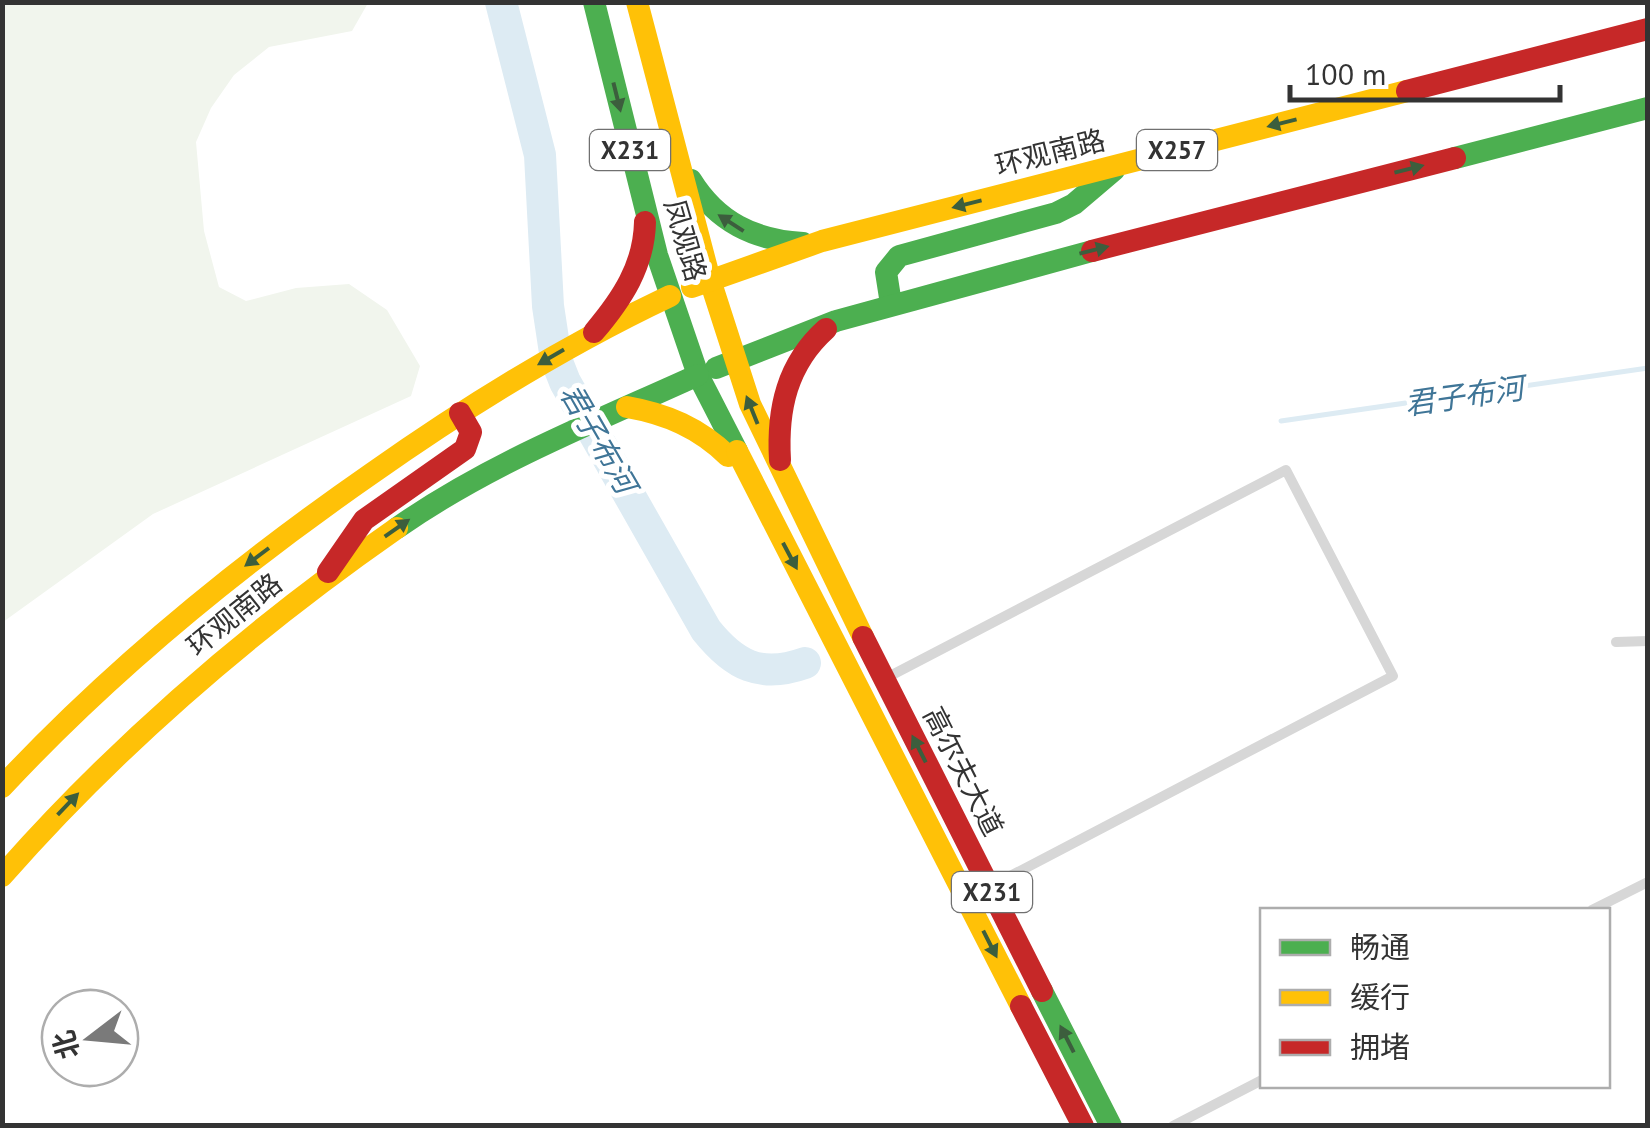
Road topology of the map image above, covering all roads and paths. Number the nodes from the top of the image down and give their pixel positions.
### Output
1 (594, 2) edge
2 (637, 2) edge
3 (1648, 28) edge
4 (1648, 108) edge
5 (676, 148) junction
6 (1121, 164) junction
7 (644, 203) junction
8 (822, 241) junction
9 (710, 280) junction
10 (670, 296) junction
11 (890, 304) junction
12 (836, 321) junction
13 (594, 332) junction
14 (734, 361) junction
15 (698, 376) junction
16 (627, 408) junction
17 (460, 412) junction
18 (782, 480) junction
19 (759, 496) junction
20 (322, 582) junction
21 (1648, 641) edge
22 (1616, 642) dead end
23 (884, 680) junction
24 (2, 788) edge
25 (2, 876) edge
26 (1648, 882) edge
27 (990, 887) junction
28 (1596, 908) edge
29 (1260, 1081) edge
30 (1084, 1126) edge
31 (1111, 1126) edge
32 (1173, 1126) edge

1 -> 7 main road, 凤观路 / X231
2 - 5 main road, 凤观路 / X231
3 -> 6 main road, 环观南路 / X257
11 -> 4 main road
8 -> 5 main road
5 - 9 main road, 凤观路 / X231
6 -> 8 main road, 环观南路 / X257
6 - 11 main road
7 - 10 main road, 凤观路 / X231
7 - 13 main road
8 - 9 main road, 环观南路 / X257
9 - 10 main road, 环观南路 / X257
9 - 14 main road, 凤观路 / X231
10 - 13 main road, 环观南路
10 - 15 main road, 凤观路 / X231
11 - 12 main road
12 - 14 main road
12 - 18 main road
13 -> 17 main road, 环观南路
14 - 15 main road
18 -> 14 main road, X231
15 - 16 main road
15 - 19 main road, X231
16 - 19 main road
20 -> 16 main road, 环观南路
17 - 20 main road
17 -> 24 main road, 环观南路
18 - 23 main road, 高尔夫大道 / X231
19 -> 30 main road, 高尔夫大道 / X231
25 -> 20 main road, 环观南路
21 - 22 lane
27 -> 23 main road, 高尔夫大道 / X231
23 - 27 lane
26 - 28 lane
31 -> 27 main road, 高尔夫大道 / X231
29 - 32 lane

